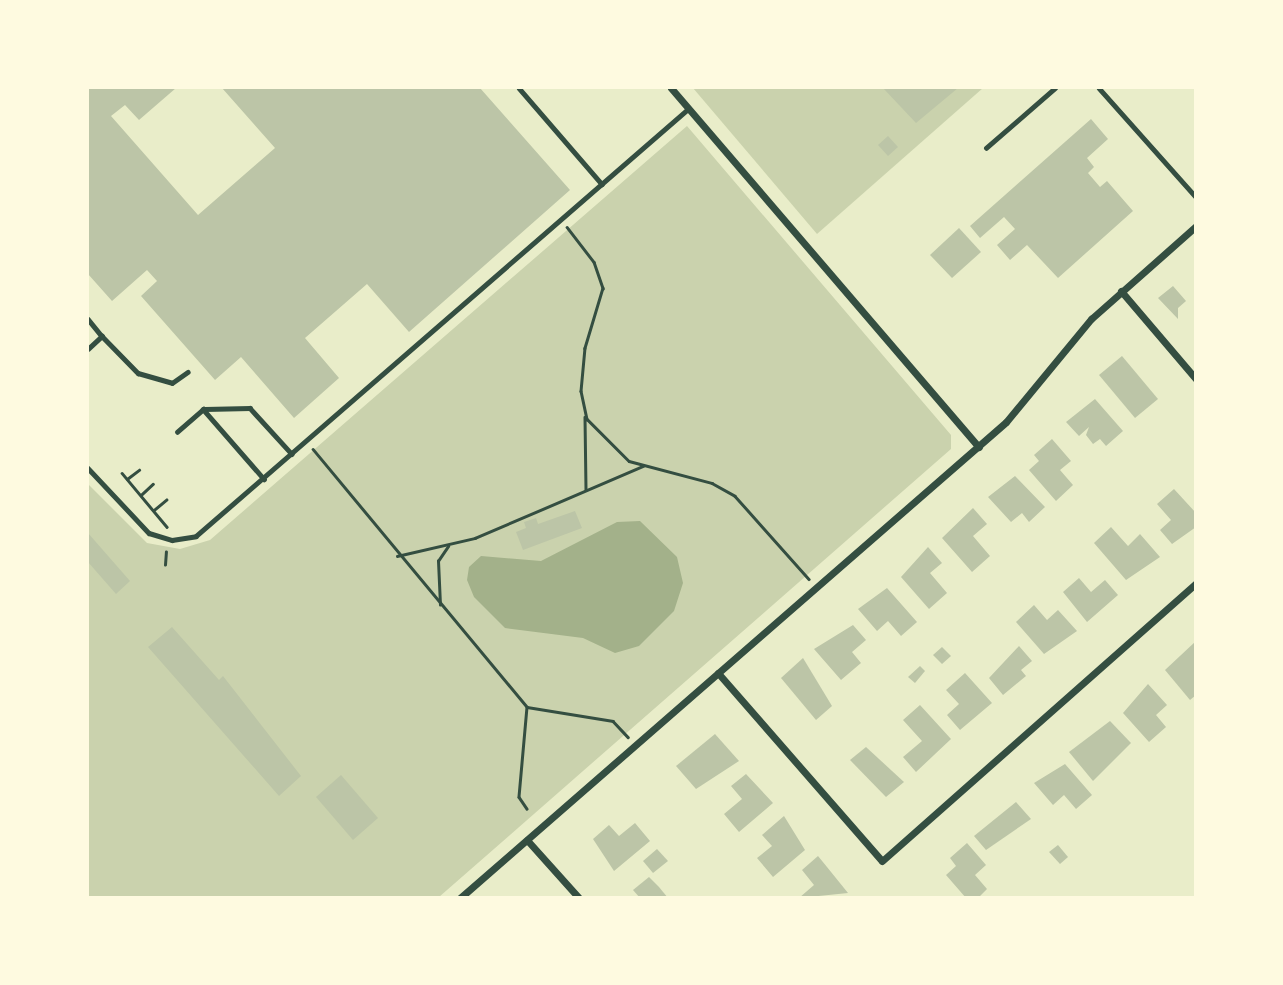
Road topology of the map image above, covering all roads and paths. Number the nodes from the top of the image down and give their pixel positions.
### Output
1 (519, 88) edge
2 (671, 88) edge
3 (1055, 88) edge
4 (1098, 88) edge
5 (688, 108) junction
6 (986, 148) dead end
7 (602, 184) junction
8 (1195, 197) edge
9 (561, 219) junction
10 (1195, 226) edge
11 (1121, 290) junction
12 (88, 319) edge
13 (103, 336) junction
14 (88, 349) edge
15 (188, 373) dead end
16 (1195, 379) edge
17 (585, 407) junction
18 (203, 409) junction
19 (177, 432) dead end
20 (306, 442) junction
21 (979, 447) junction
22 (292, 454) junction
23 (643, 466) junction
24 (88, 468) edge
25 (139, 470) dead end
26 (122, 473) dead end
27 (264, 479) junction
28 (127, 480) junction
29 (153, 484) dead end
30 (586, 490) junction
31 (141, 495) junction
32 (166, 500) dead end
33 (154, 510) junction
34 (167, 528) dead end
35 (448, 545) junction
36 (166, 552) dead end
37 (397, 556) junction
38 (165, 565) dead end
39 (1195, 583) edge
40 (816, 587) junction
41 (440, 606) junction
42 (718, 673) junction
43 (527, 707) junction
44 (635, 745) junction
45 (527, 809) dead end
46 (527, 840) junction
47 (460, 898) edge
48 (579, 898) edge

1 - 7 lane
2 - 5 street
3 - 6 lane
4 - 8 lane
5 - 7 lane
5 - 21 street
7 - 9 lane
9 - 17 path
9 - 20 lane
10 - 11 street
11 - 16 street
11 - 21 street
12 - 13 lane
13 - 14 lane
13 - 15 lane
17 - 23 path
17 - 30 path
18 - 19 lane
18 - 22 lane
18 - 27 lane
20 - 22 lane
20 - 37 path
21 - 40 street
22 - 27 lane
23 - 30 path
23 - 40 path
24 - 27 lane
25 - 28 path
26 - 28 path
28 - 31 path
29 - 31 path
30 - 35 path
31 - 33 path
32 - 33 path
33 - 34 path
35 - 37 path
35 - 41 path
36 - 38 path
37 - 41 path
39 - 42 street
40 - 42 street
41 - 43 path
42 - 44 street
43 - 44 path
43 - 45 path
44 - 46 street
46 - 47 street
46 - 48 street

